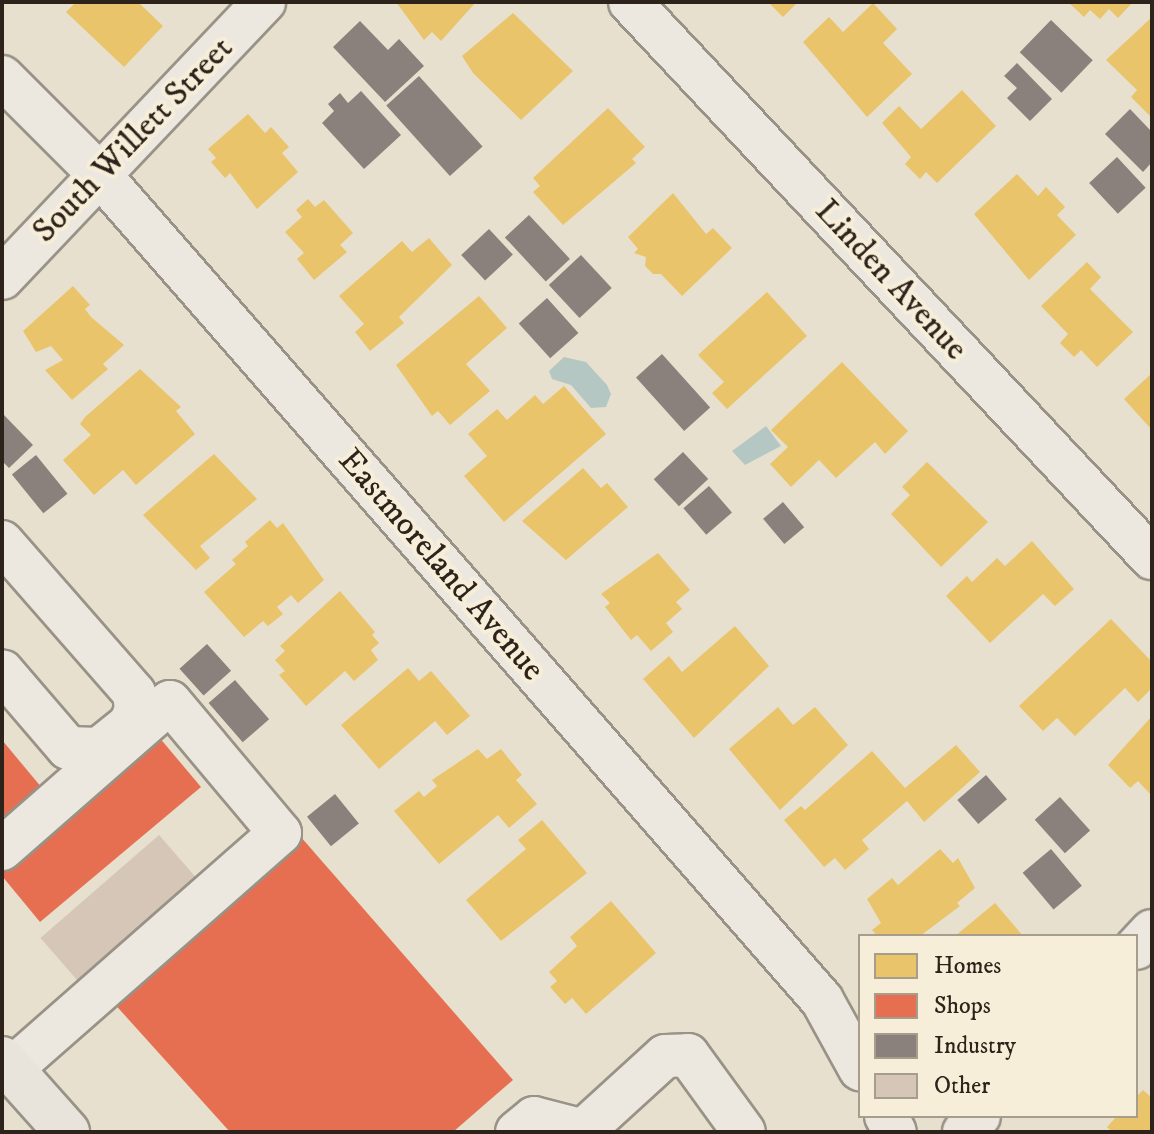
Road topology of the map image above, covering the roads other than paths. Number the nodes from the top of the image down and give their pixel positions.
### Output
1 (264, 2) edge
2 (630, 2) edge
3 (2, 77) edge
4 (100, 175) junction
5 (2, 278) edge
6 (2, 542) edge
7 (1152, 558) edge
8 (2, 671) edge
9 (2, 849) edge
10 (1152, 931) edge
11 (1138, 946) edge
12 (6, 1064) edge
13 (858, 1065) edge
14 (586, 1130) edge
15 (67, 1132) edge
16 (517, 1132) edge
17 (744, 1132) edge

1 - 4 street, South Willett Street
2 - 7 street, Linden Avenue
3 - 4 street, Eastmoreland Avenue
4 - 5 street, South Willett Street
4 - 13 street, Eastmoreland Avenue
6 - 8 street
9 - 12 street
10 - 11 street
12 - 15 main road
14 - 16 street
14 - 17 street

